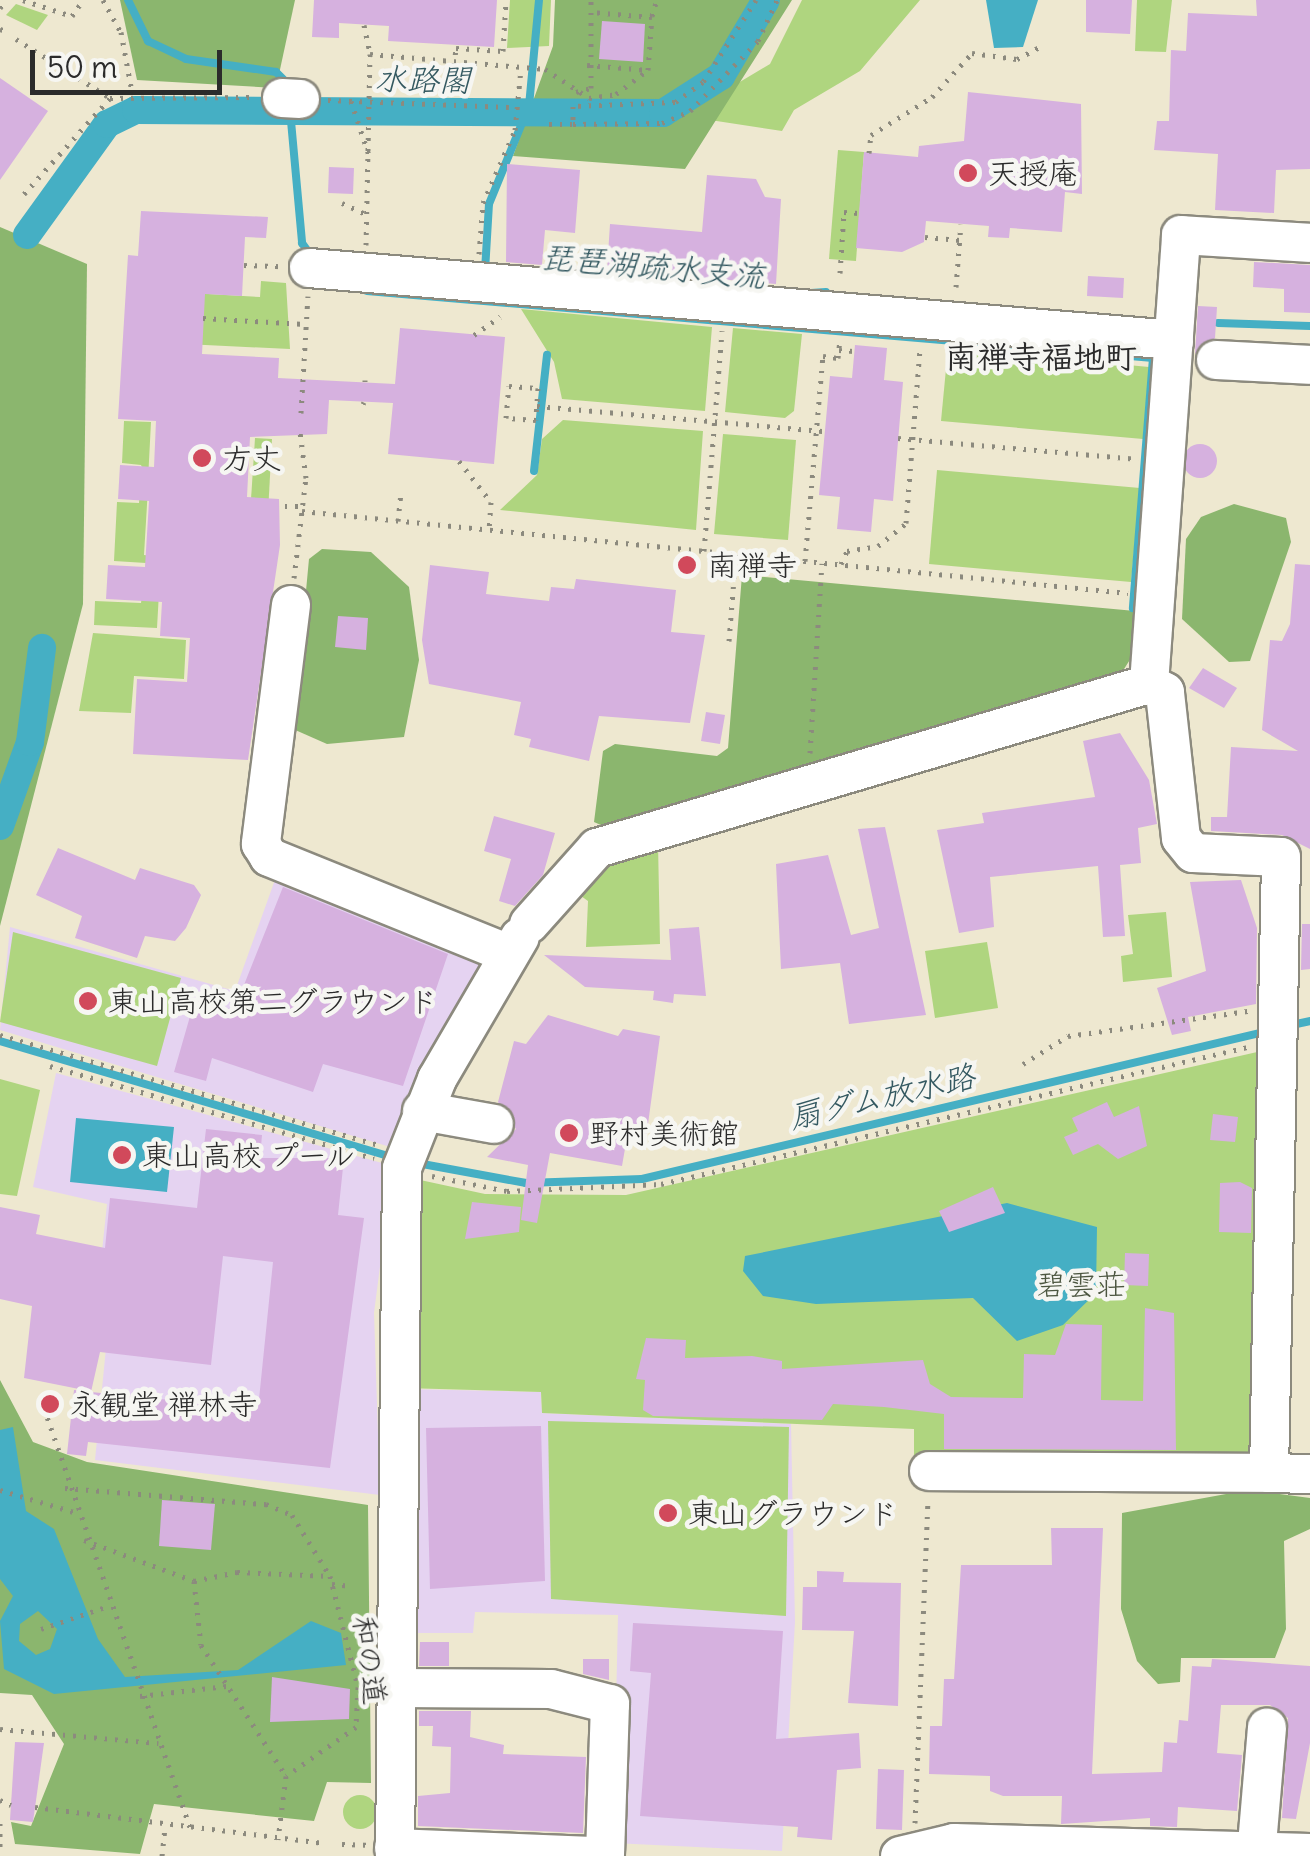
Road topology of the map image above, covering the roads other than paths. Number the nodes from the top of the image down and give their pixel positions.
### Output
1 (1310, 243) edge
2 (309, 268) road end
3 (1187, 354) junction
4 (1310, 366) edge
5 (291, 606) road end
6 (1148, 684) junction
7 (518, 938) junction
8 (422, 1111) junction
9 (494, 1124) dead end
10 (929, 1471) road end
11 (1269, 1472) junction
12 (1310, 1474) edge
13 (396, 1688) junction
14 (1266, 1726) dead end
15 (1098, 1850) edge
16 (394, 1852) edge
17 (907, 1852) edge
18 (1257, 1852) edge
19 (1310, 1852) edge
20 (592, 1856) edge
21 (605, 1856) edge

1 - 3 street
2 - 3 street
3 - 4 street
3 - 6 street
5 - 7 street
6 - 7 street
6 - 11 street
7 - 8 street
8 - 9 street
8 - 13 street
10 - 11 street
11 - 12 street
13 - 16 street
13 - 21 street
14 - 18 street
15 - 17 street
15 - 18 street
16 - 20 street
18 - 19 street

